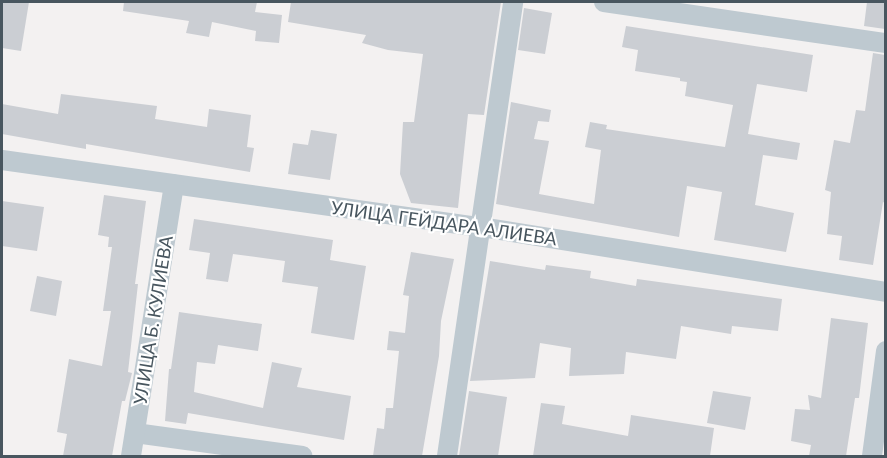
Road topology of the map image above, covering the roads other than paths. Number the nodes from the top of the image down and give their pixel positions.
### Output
1 (513, 2) edge
2 (604, 2) edge
3 (885, 43) edge
4 (2, 160) edge
5 (174, 184) junction
6 (481, 227) junction
7 (885, 292) edge
8 (885, 351) edge
9 (135, 434) junction
10 (131, 456) edge
11 (302, 456) edge
12 (447, 456) edge
13 (872, 456) edge

1 - 6 street
2 - 3 street
4 - 5 street, УЛИЦА ГЕЙДАРА АЛИЕВА
5 - 6 street, УЛИЦА ГЕЙДАРА АЛИЕВА
5 - 9 street, УЛИЦА Б. КУЛИЕВА
6 - 7 street, УЛИЦА ГЕЙДАРА АЛИЕВА
6 - 12 street
8 - 13 street
9 - 10 street, УЛИЦА Б. КУЛИЕВА
9 - 11 street

